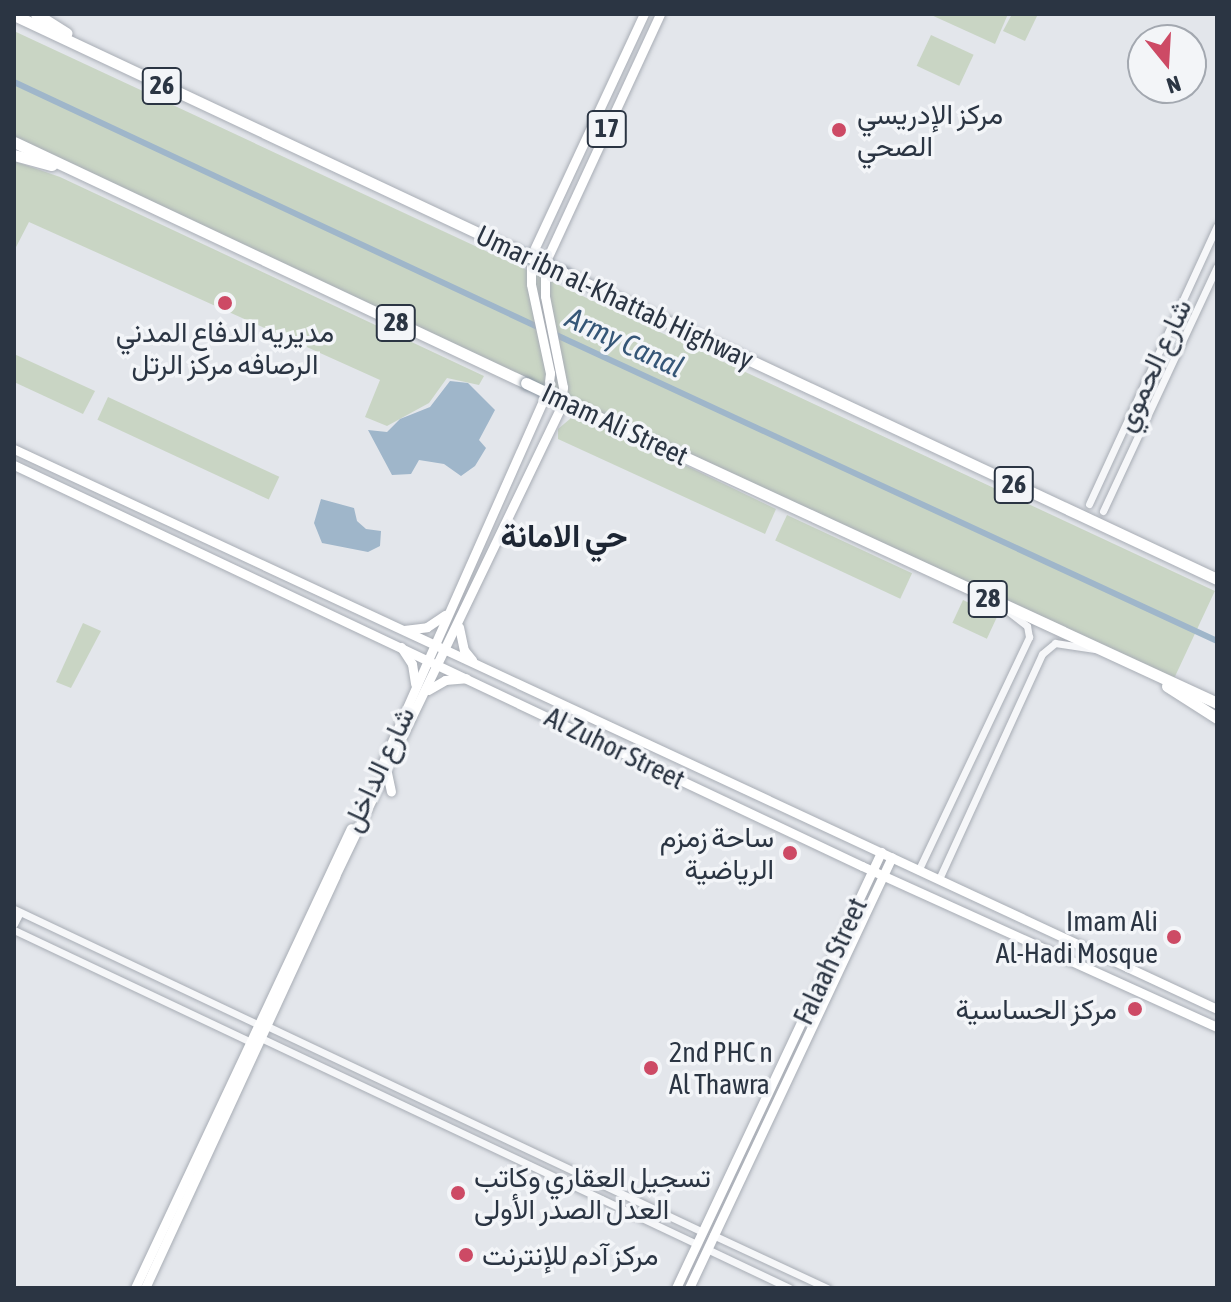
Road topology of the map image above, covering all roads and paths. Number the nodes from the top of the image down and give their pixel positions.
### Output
1 (36, 14) edge
2 (644, 14) edge
3 (660, 14) edge
4 (14, 15) edge
5 (108, 59) junction
6 (14, 142) edge
7 (14, 155) edge
8 (573, 165) junction
9 (68, 167) junction
10 (587, 171) junction
11 (1217, 226) edge
12 (1217, 266) edge
13 (14, 449) edge
14 (14, 465) edge
15 (1089, 504) dead end
16 (1103, 511) dead end
17 (1214, 577) edge
18 (456, 595) junction
19 (470, 600) junction
20 (998, 603) junction
21 (448, 613) junction
22 (461, 620) junction
23 (401, 630) junction
24 (395, 643) junction
25 (434, 645) junction
26 (1101, 649) junction
27 (446, 650) junction
28 (428, 658) junction
29 (439, 664) junction
30 (478, 665) junction
31 (1147, 671) junction
32 (471, 679) junction
33 (418, 693) junction
34 (1217, 703) edge
35 (1217, 718) edge
36 (386, 768) junction
37 (391, 791) dead end
38 (881, 852) junction
39 (892, 857) junction
40 (862, 866) junction
41 (919, 869) junction
42 (878, 872) junction
43 (939, 879) junction
44 (901, 883) junction
45 (865, 887) junction
46 (873, 894) junction
47 (17, 910) edge
48 (14, 924) edge
49 (14, 930) edge
50 (290, 934) dead end
51 (292, 953) junction
52 (1217, 1009) edge
53 (263, 1026) junction
54 (1217, 1027) edge
55 (256, 1040) junction
56 (558, 1164) junction
57 (553, 1175) junction
58 (703, 1232) junction
59 (713, 1235) junction
60 (696, 1244) junction
61 (707, 1249) junction
62 (135, 1288) edge
63 (145, 1288) edge
64 (676, 1288) edge
65 (689, 1288) edge
66 (789, 1288) edge
67 (827, 1288) edge

1 - 5 highway
2 - 8 main road, 17
3 - 10 main road, 17
4 - 5 highway, Umar ibn al-Khattab Highway / 26
5 - 17 highway, Umar ibn al-Khattab Highway / 26, bridge
6 - 9 highway, Imam Ali Street / 28
7 - 9 highway
8 - 10 main road
8 - 18 main road, شارع الداخل / 17, bridge
9 - 20 highway, Imam Ali Street / 28, bridge
10 - 19 main road, شارع الداخل / 17, bridge
11 - 15 street, شارع الحموي
12 - 16 street, شارع الحموي
13 - 23 main road, Al Zuhor Street
14 - 24 main road, Al Zuhor Street
18 - 19 main road
18 - 21 main road, شارع الداخل
19 - 22 main road, شارع الداخل
20 - 26 highway, Imam Ali Street / 28
20 - 41 street
21 - 23 main road
21 - 25 main road, شارع الداخل
22 - 27 main road, شارع الداخل
22 - 30 main road
23 - 25 main road, Al Zuhor Street
24 - 28 main road, Al Zuhor Street
24 - 33 main road
25 - 27 main road, Al Zuhor Street
25 - 28 main road, شارع الداخل
26 - 31 highway, Imam Ali Street / 28
26 - 43 street
27 - 29 main road, شارع الداخل
27 - 30 main road, Al Zuhor Street
28 - 29 main road, Al Zuhor Street
28 - 33 main road, شارع الداخل
29 - 32 main road, Al Zuhor Street
29 - 33 main road, شارع الداخل
30 - 38 main road, Al Zuhor Street
31 - 34 highway, Imam Ali Street / 28
31 - 35 highway
32 - 33 main road
32 - 40 main road, Al Zuhor Street
33 - 36 main road, شارع الداخل
33 - 51 main road, شارع الداخل
36 - 37 main road
36 - 53 main road, شارع الداخل
38 - 39 main road, Al Zuhor Street
38 - 42 main road, Falaah Street
39 - 41 main road, Al Zuhor Street
39 - 42 main road, Falaah Street
40 - 42 main road, Al Zuhor Street
40 - 45 main road
41 - 43 main road, Al Zuhor Street
42 - 44 main road, Al Zuhor Street
42 - 45 main road, Falaah Street
42 - 46 main road, Falaah Street
43 - 52 main road, Al Zuhor Street
44 - 46 main road
44 - 54 main road, Al Zuhor Street
45 - 58 main road, Falaah Street
46 - 59 main road, Falaah Street
47 - 48 street
47 - 53 street
49 - 55 street
50 - 51 main road
51 - 53 main road, شارع الداخل
53 - 55 main road, شارع الداخل
53 - 56 street
55 - 57 street
55 - 62 main road, شارع الداخل
55 - 63 main road, شارع الداخل
56 - 57 street
56 - 58 street
57 - 60 street
58 - 60 main road, Falaah Street
59 - 61 main road, Falaah Street
59 - 67 street
60 - 64 main road, Falaah Street
61 - 65 main road, Falaah Street
61 - 66 street

